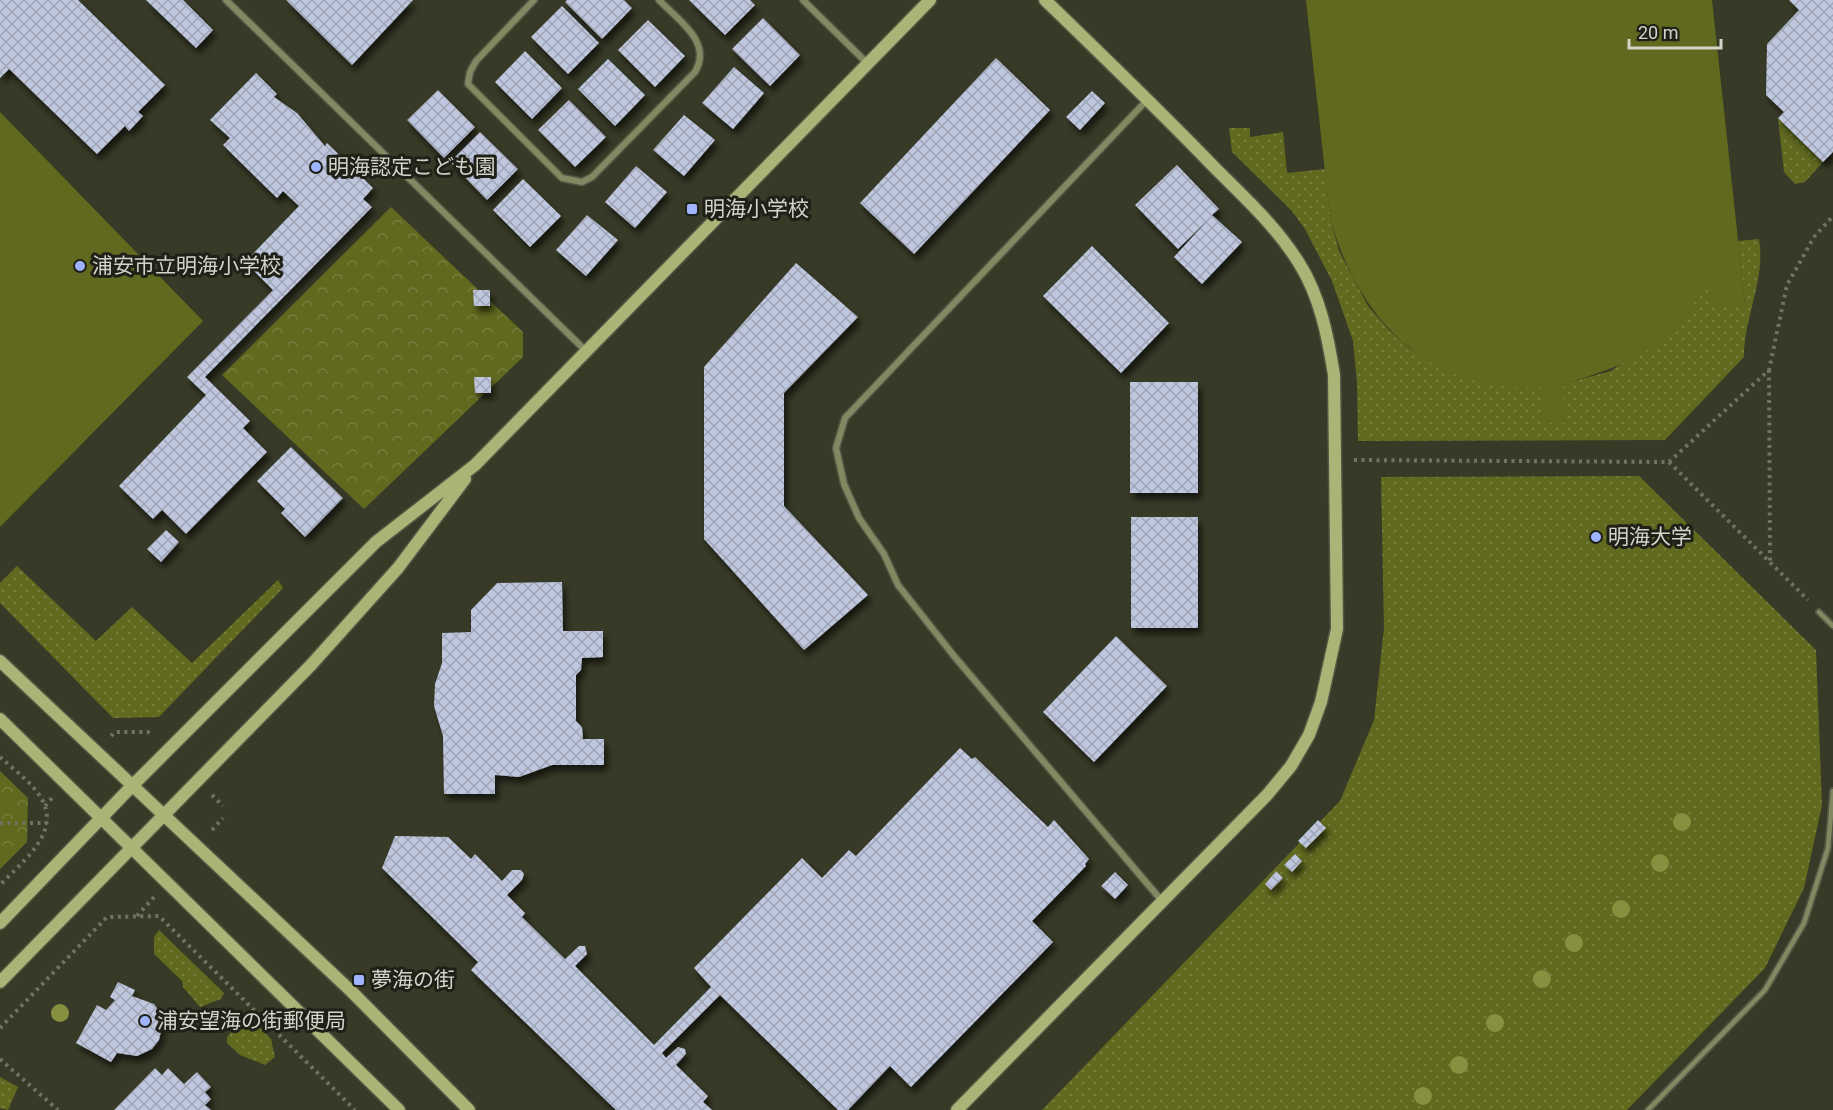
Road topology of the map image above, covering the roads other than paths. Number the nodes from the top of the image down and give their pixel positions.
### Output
1 (226, 0) edge
2 (534, 0) edge
3 (659, 0) edge
4 (803, 0) edge
5 (930, 0) edge
6 (1045, 0) edge
7 (868, 64) junction
8 (1148, 99) junction
9 (588, 352) junction
10 (475, 465) junction
11 (1819, 612) road end
12 (1833, 626) edge
13 (0, 661) edge
14 (0, 719) edge
15 (132, 786) junction
16 (1833, 791) edge
17 (163, 816) junction
18 (101, 820) junction
19 (131, 848) junction
20 (1162, 901) junction
21 (0, 923) edge
22 (0, 982) edge
23 (399, 1110) edge
24 (469, 1110) edge
25 (957, 1110) edge
26 (1648, 1110) edge

1 - 9 street
2 - 3 street
4 - 7 street
5 - 7 street
6 - 8 street
7 - 9 street
8 - 20 street
8 - 20 street
9 - 10 street
10 - 15 street
10 - 17 street
11 - 12 lane
13 - 15 street
14 - 18 street
15 - 17 street
15 - 18 street
16 - 26 lane
17 - 19 street
17 - 24 street
18 - 19 street
18 - 21 street
19 - 22 street
19 - 23 street
20 - 25 street

